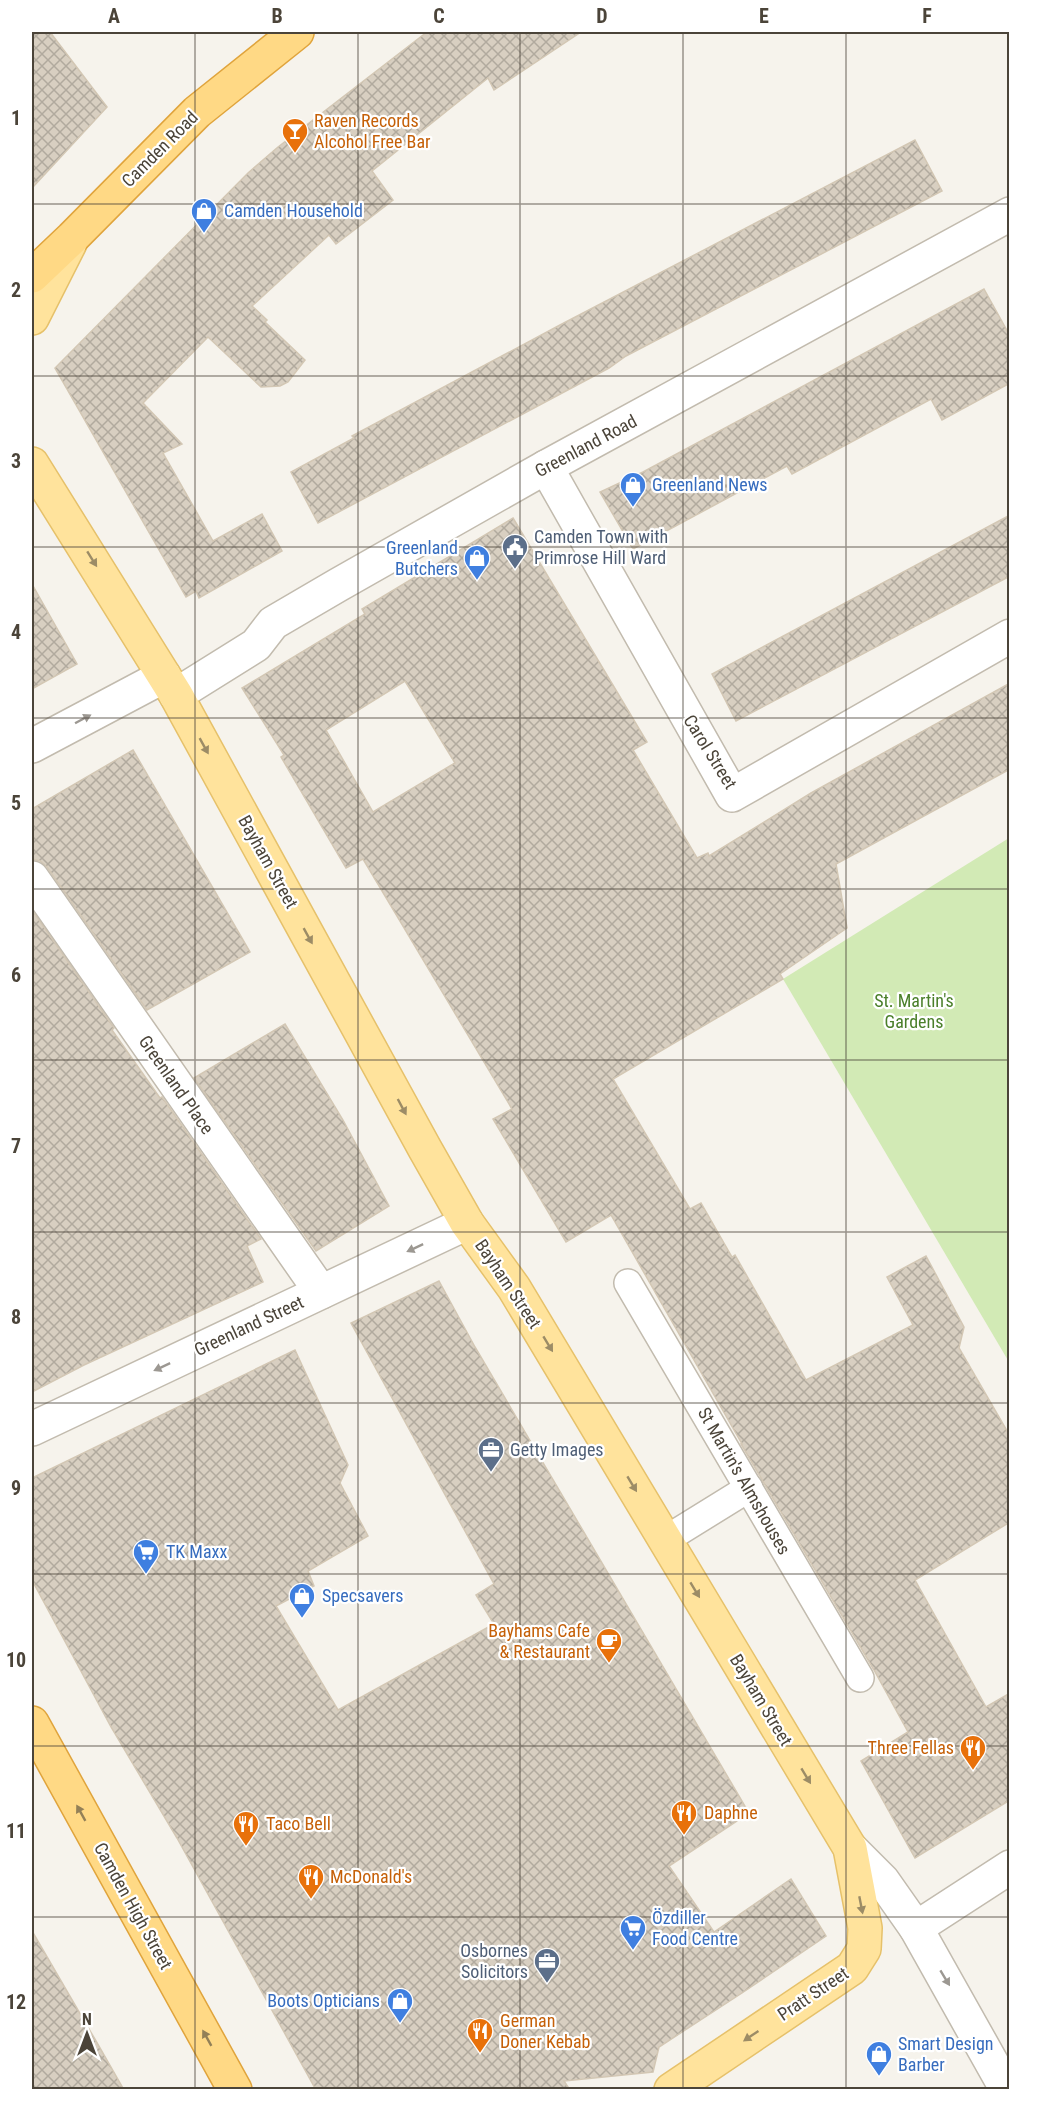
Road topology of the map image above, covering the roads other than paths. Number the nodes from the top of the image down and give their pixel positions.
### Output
1 (297, 32) edge
2 (1010, 214) edge
3 (72, 238) junction
4 (32, 276) edge
5 (32, 318) edge
6 (32, 464) edge
7 (546, 467) junction
8 (1010, 636) edge
9 (170, 686) junction
10 (32, 746) edge
11 (32, 878) edge
12 (468, 1223) junction
13 (628, 1283) dead end
14 (321, 1292) junction
15 (32, 1429) edge
16 (749, 1488) junction
17 (665, 1540) junction
18 (860, 1678) dead end
19 (32, 1723) edge
20 (849, 1848) junction
21 (1010, 1867) edge
22 (916, 1928) junction
23 (235, 2090) edge
24 (671, 2090) edge
25 (1007, 2090) edge

1 - 3 highway, Camden Road
2 - 7 street, Greenland Road
3 - 4 highway, Camden Road
3 - 5 main road
6 -> 9 main road, Bayham Street
7 - 8 street, Carol Street
7 - 9 street, Greenland Road
10 -> 9 street, Greenland Road
9 -> 12 main road, Bayham Street
11 - 14 street, Greenland Place
12 -> 14 street, Greenland Street
12 -> 17 main road, Bayham Street
13 - 16 lane, St Martin's Almshouses
14 -> 15 street, Greenland Street
16 - 17 lane
16 - 18 lane, St Martin's Almshouses
17 -> 20 main road, Bayham Street
23 -> 19 highway, Camden High Street
20 - 22 street, Bayham Street
20 -> 24 main road, Pratt Street
21 - 22 street
22 -> 25 street, Bayham Street

